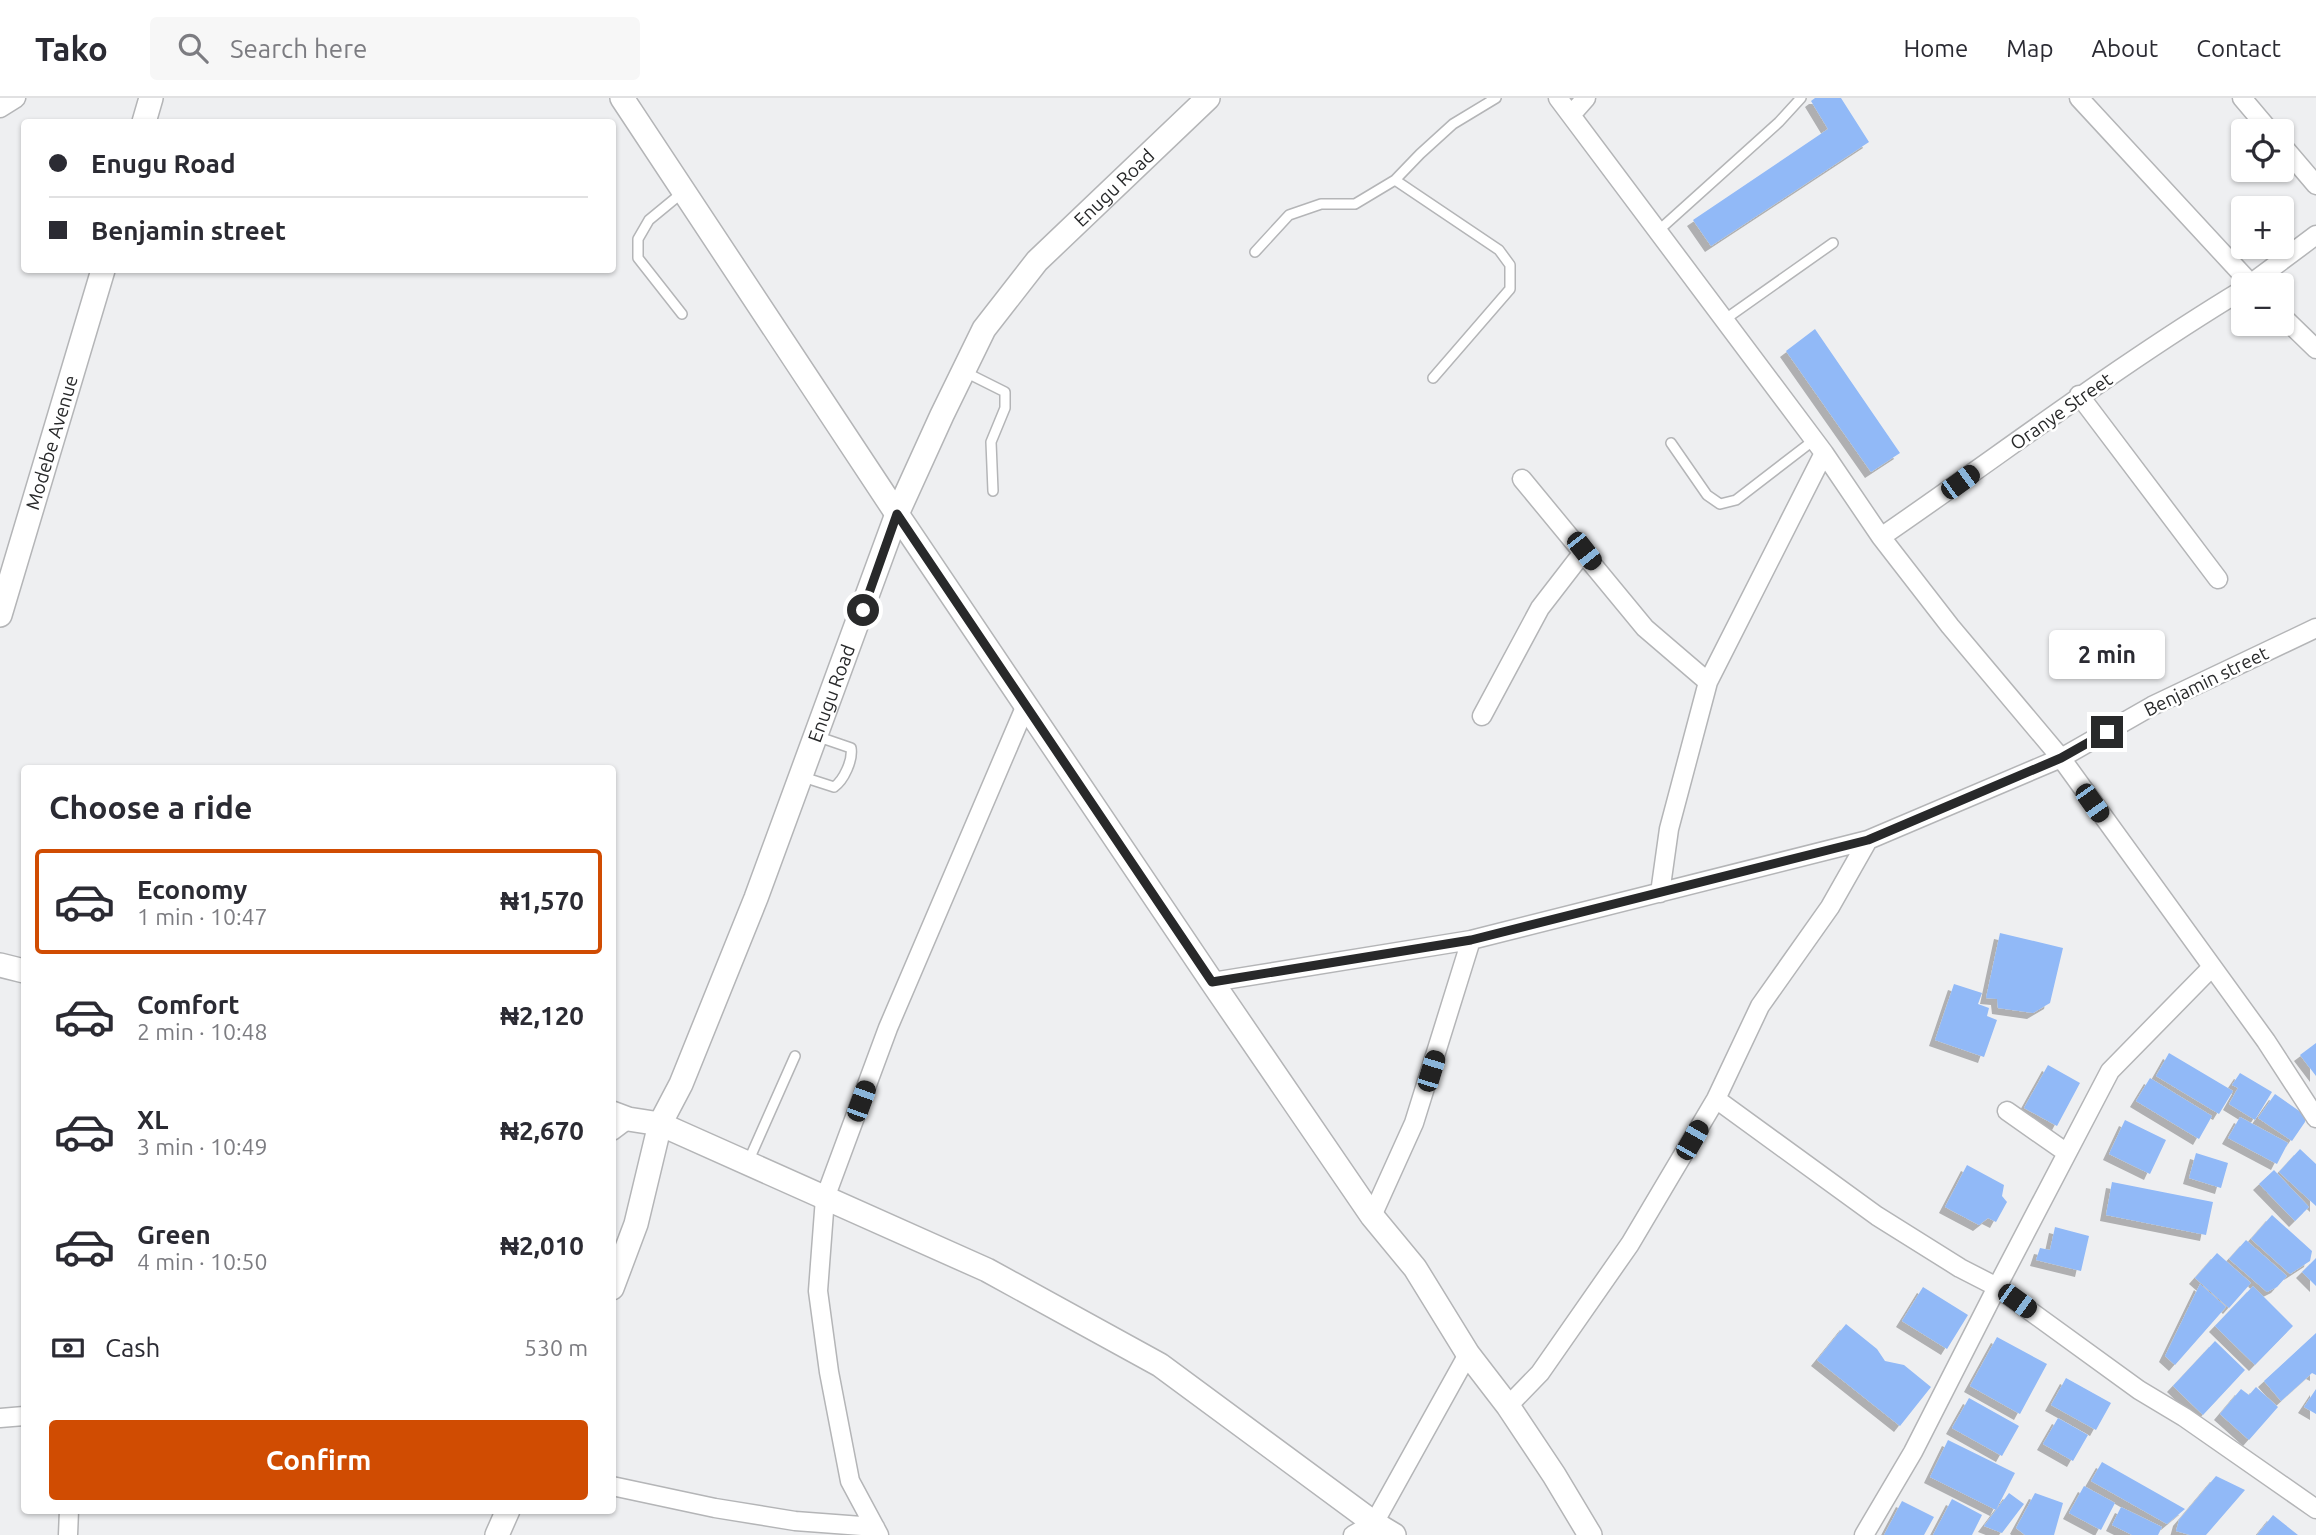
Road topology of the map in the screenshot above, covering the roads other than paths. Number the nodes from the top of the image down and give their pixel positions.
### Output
1 (16, 98) edge
2 (151, 98) edge
3 (622, 98) edge
4 (1208, 98) edge
5 (1496, 98) edge
6 (1558, 98) edge
7 (1586, 98) edge
8 (1801, 98) edge
9 (2079, 98) edge
10 (2242, 98) edge
11 (0, 108) edge
12 (1571, 115) junction
13 (145, 119) edge
14 (2260, 119) edge
15 (2294, 159) edge
16 (1395, 180) junction
17 (2316, 185) edge
18 (684, 191) junction
19 (1658, 232) junction
20 (2316, 235) edge
21 (1833, 243) dead end
22 (1255, 252) dead end
23 (102, 273) edge
24 (2239, 273) edge
25 (2266, 273) edge
26 (2231, 297) edge
27 (682, 314) dead end
28 (1724, 320) junction
29 (2294, 328) edge
30 (2316, 349) edge
31 (963, 371) junction
32 (1433, 378) dead end
33 (2079, 395) junction
34 (1671, 443) dead end
35 (1819, 446) junction
36 (1522, 478) dead end
37 (993, 492) dead end
38 (897, 514) junction
39 (1881, 537) junction
40 (1584, 551) junction
41 (2218, 579) dead end
42 (0, 615) edge
43 (2316, 628) edge
44 (1708, 682) junction
45 (1026, 705) junction
46 (1482, 716) dead end
47 (816, 736) junction
48 (2061, 758) junction
49 (802, 776) junction
50 (1868, 840) junction
51 (1660, 893) junction
52 (1471, 940) junction
53 (0, 965) edge
54 (2212, 967) junction
55 (21, 970) edge
56 (1212, 982) junction
57 (795, 1056) dead end
58 (1716, 1099) junction
59 (2007, 1111) dead end
60 (2316, 1118) edge
61 (618, 1121) edge
62 (660, 1124) junction
63 (2067, 1153) junction
64 (748, 1162) junction
65 (825, 1198) junction
66 (1372, 1216) junction
67 (616, 1276) edge
68 (1997, 1287) junction
69 (1468, 1354) junction
70 (1508, 1406) junction
71 (21, 1416) edge
72 (0, 1418) edge
73 (616, 1487) edge
74 (2316, 1509) edge
75 (69, 1514) edge
76 (506, 1514) edge
77 (1374, 1523) junction
78 (877, 1531) edge
79 (68, 1535) edge
80 (497, 1535) edge
81 (1353, 1535) edge
82 (1394, 1535) edge
83 (1590, 1535) edge
84 (1864, 1535) edge

1 - 11 street
2 - 13 street
3 - 18 street
4 - 31 street, Enugu Road
5 - 16 lane
6 - 12 street
7 - 12 street
8 - 19 lane
9 - 24 street
10 - 14 street
12 - 19 street
15 - 17 street
16 - 22 lane
16 - 32 lane
18 - 27 lane
18 - 38 street
19 - 28 street
20 - 25 street
21 - 28 lane
23 - 42 street, Modebe Avenue
26 - 33 street, Oranye Street
28 - 35 street
29 - 30 street
31 - 37 lane
31 - 38 street, Enugu Road
33 - 39 street, Oranye Street
33 - 41 street
34 - 35 lane
35 - 39 street
35 - 44 street
36 - 40 street
38 - 45 street
38 - 47 street, Enugu Road
39 - 48 street
40 - 44 street
40 - 46 street
43 - 48 street, Benjamin street
44 - 51 street
45 - 56 street
45 - 65 street
47 - 49 street, Enugu Road
47 - 49 lane
48 - 50 street, Benjamin street
48 - 54 street
49 - 62 street, Enugu Road
50 - 51 street, Benjamin street
50 - 58 street
51 - 52 street, Benjamin street
52 - 56 street, Benjamin street
52 - 66 street
53 - 55 street
54 - 60 street
54 - 63 street
56 - 66 street
57 - 64 lane
58 - 68 street
58 - 70 street
59 - 63 street
61 - 62 street
62 - 64 street
62 - 67 street, Enugu Road
63 - 68 street
64 - 65 street
65 - 77 street
65 - 78 street
66 - 69 street
68 - 74 street
68 - 84 street
69 - 70 street
69 - 77 street
70 - 83 street
71 - 72 street
73 - 78 street
75 - 79 street
76 - 80 street
77 - 81 street
77 - 82 street

